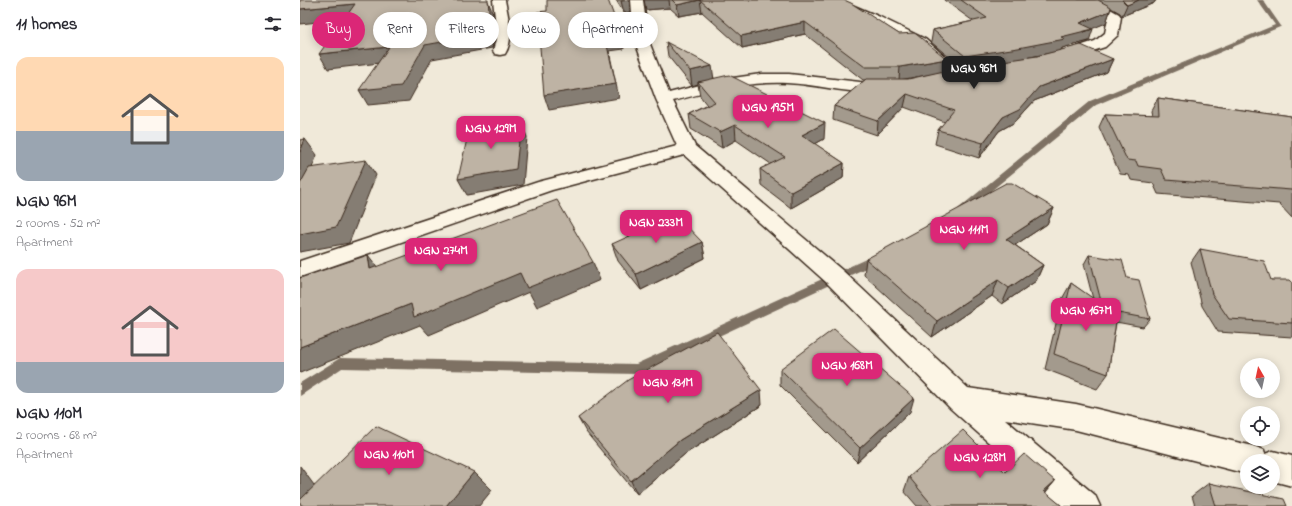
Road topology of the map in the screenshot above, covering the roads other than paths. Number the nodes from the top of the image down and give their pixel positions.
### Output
1 (499, 0) edge
2 (636, 0) edge
3 (830, 0) edge
4 (1085, 0) edge
5 (500, 51) dead end
6 (1046, 61) edge
7 (944, 78) edge
8 (906, 86) edge
9 (664, 99) junction
10 (687, 149) junction
11 (300, 269) edge
12 (961, 400) junction
13 (1240, 458) edge
14 (1280, 468) edge
15 (1292, 471) edge
16 (1084, 506) edge

1 - 5 street
2 - 9 street
3 - 7 street
4 - 6 street
8 - 9 street
9 - 10 street
10 - 11 street
10 - 12 street
12 - 13 street
12 - 16 street
14 - 15 street

